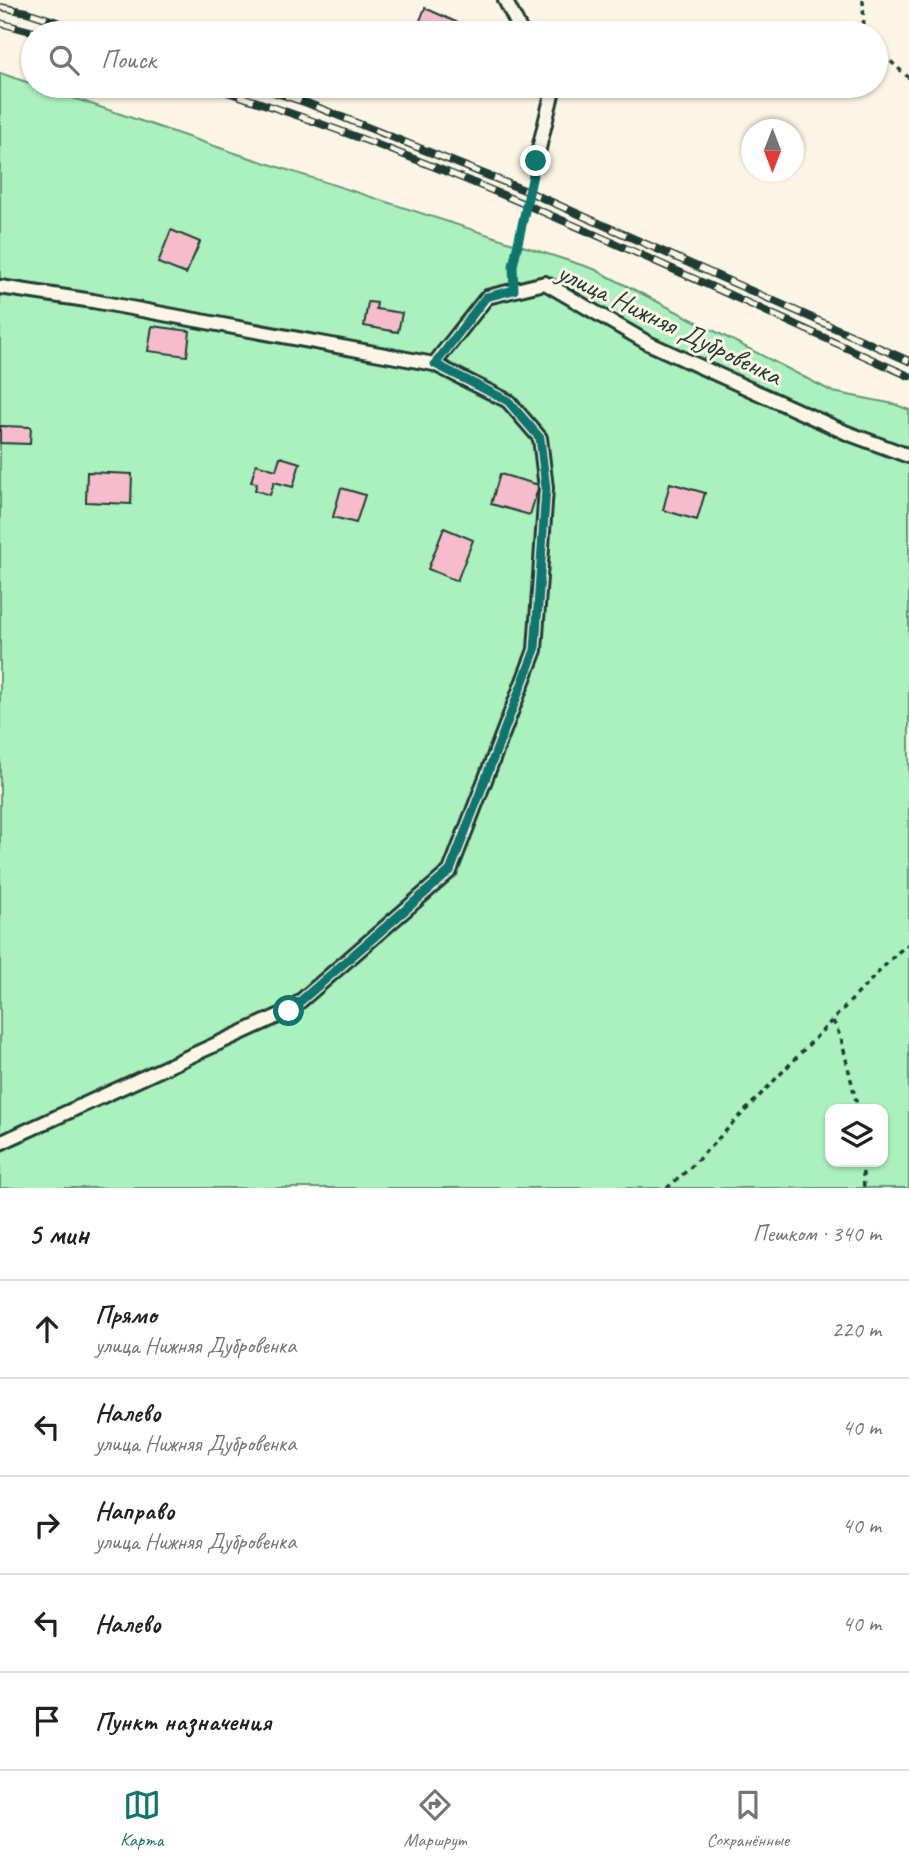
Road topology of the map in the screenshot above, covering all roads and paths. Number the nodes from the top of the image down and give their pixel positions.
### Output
1 (505, 0) edge
2 (863, 0) edge
3 (516, 21) edge
4 (864, 21) edge
5 (888, 59) edge
6 (909, 78) edge
7 (551, 98) edge
8 (536, 161) joint
9 (0, 287) edge
10 (514, 290) junction
11 (435, 364) junction
12 (909, 456) edge
13 (909, 944) edge
14 (833, 1020) junction
15 (857, 1104) edge
16 (0, 1143) edge
17 (862, 1167) edge
18 (667, 1188) edge
19 (864, 1188) edge

1 - 3 lane
2 - 4 path
5 - 6 path
7 - 8 lane
8 - 10 path
9 - 11 lane
10 - 11 lane, улица Нижняя Дубровенка
10 - 12 lane, улица Нижняя Дубровенка
11 - 16 lane
13 - 14 path
14 - 15 path
14 - 18 path
17 - 19 path

